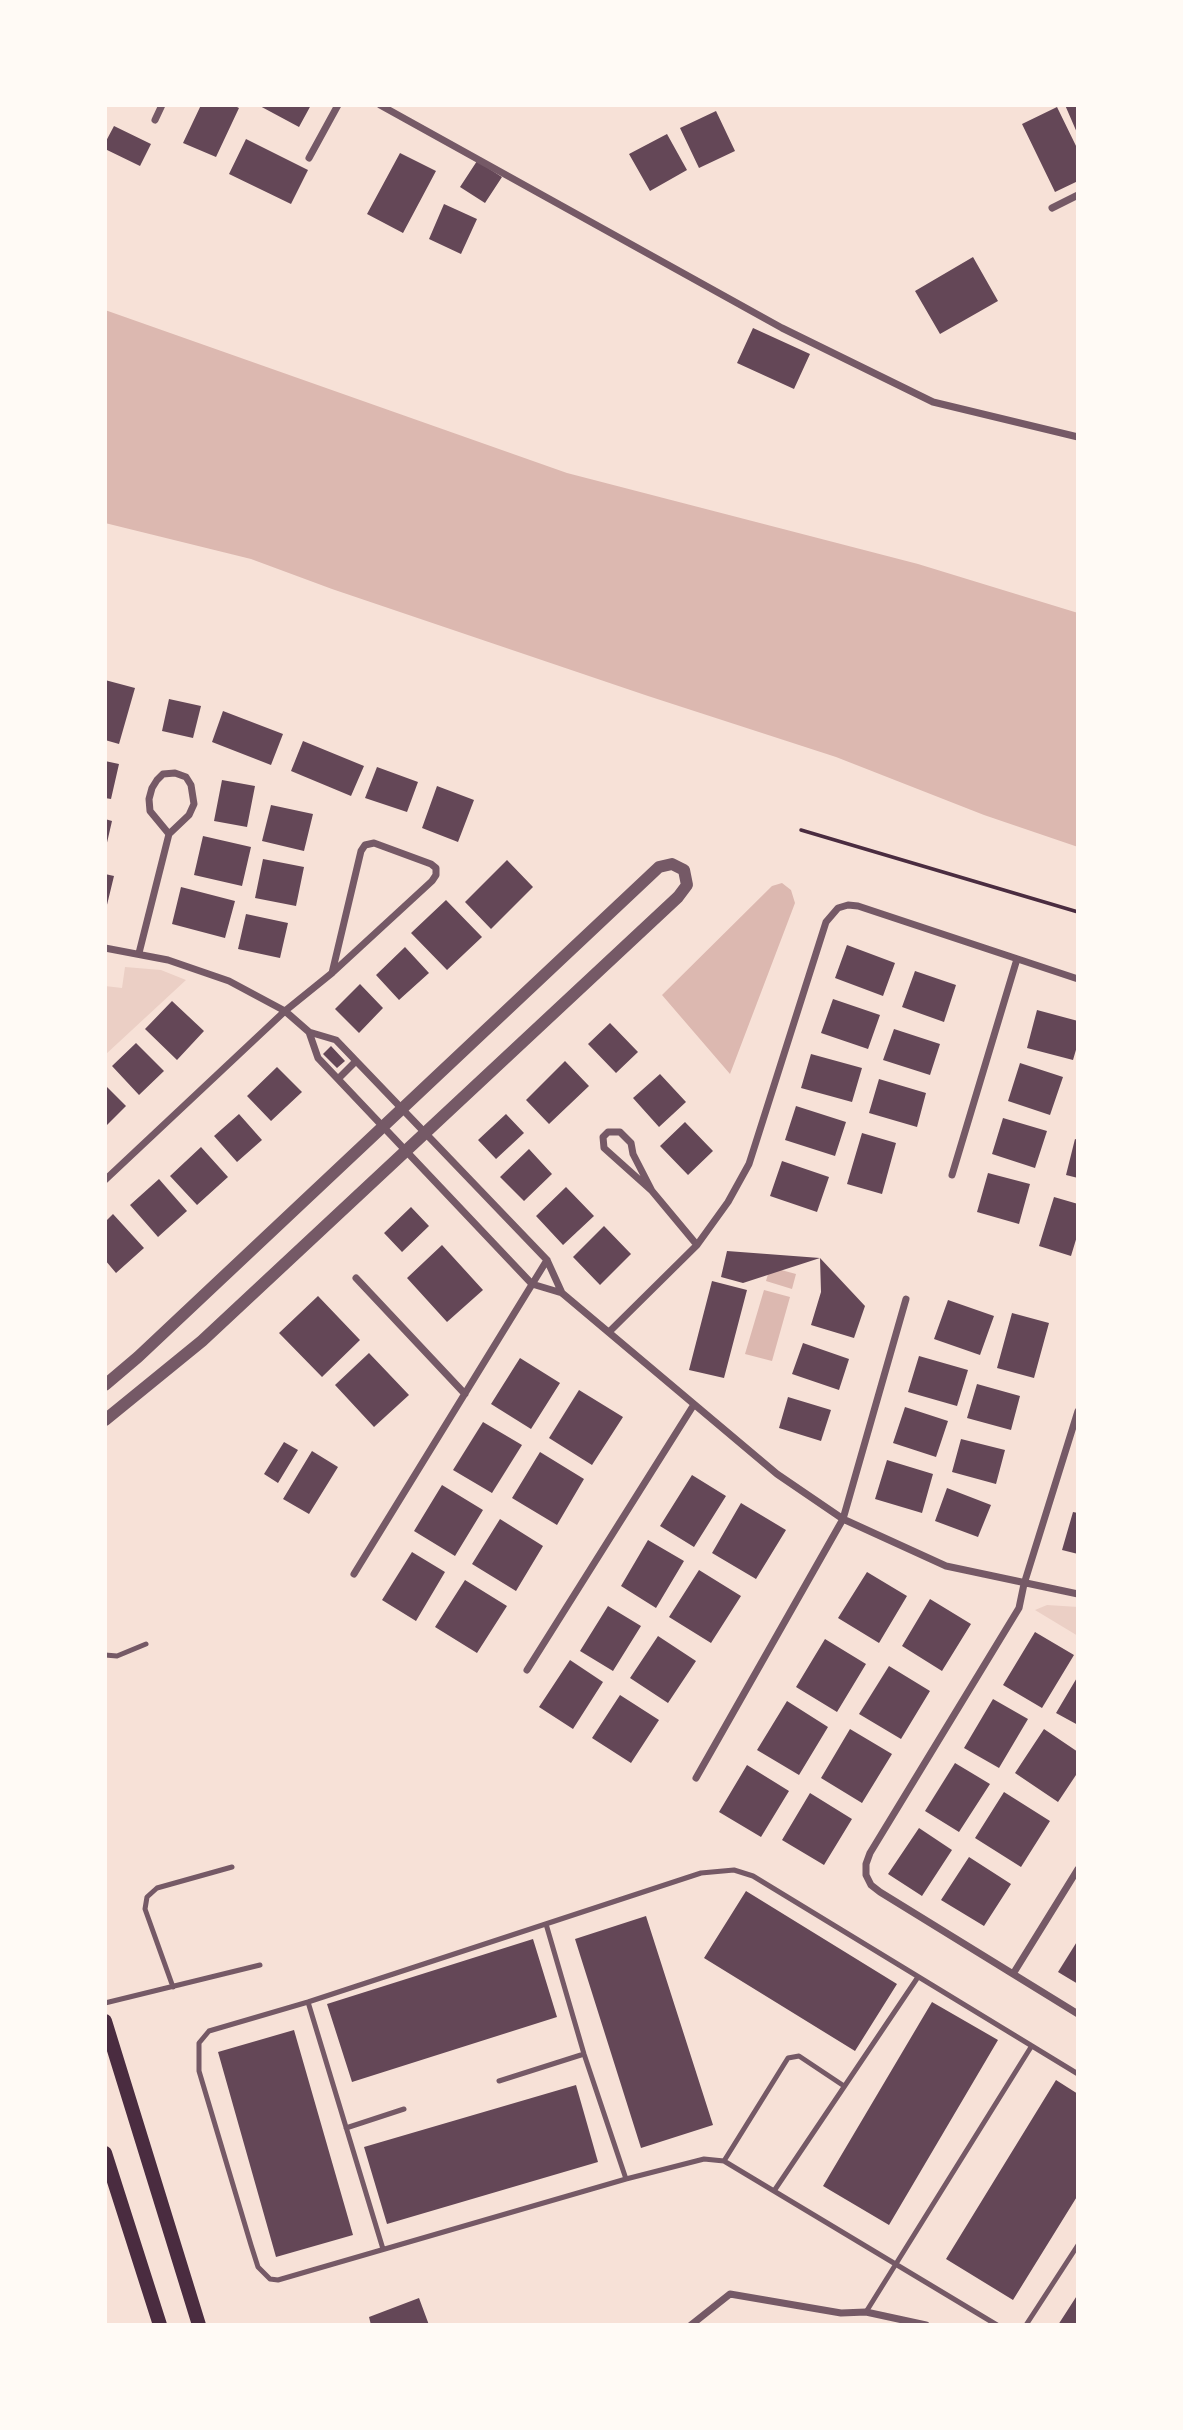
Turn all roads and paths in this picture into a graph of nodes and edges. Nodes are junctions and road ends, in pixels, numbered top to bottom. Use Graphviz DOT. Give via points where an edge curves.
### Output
graph roads {
  1 [pos="162,105"];
  2 [pos="338,105"];
  3 [pos="380,105"];
  4 [pos="155,120"];
  5 [pos="309,158"];
  6 [pos="1078,195"];
  7 [pos="1052,208"];
  8 [pos="1078,437"];
  9 [pos="801,830"];
  10 [pos="169,834"];
  11 [pos="1078,912"];
  12 [pos="105,948"];
  13 [pos="139,953"];
  14 [pos="1017,959"];
  15 [pos="332,973"];
  16 [pos="1078,979"];
  17 [pos="285,1011"];
  18 [pos="309,1032"];
  19 [pos="356,1061"];
  20 [pos="338,1079"];
  21 [pos="402,1109"];
  22 [pos="382,1127"];
  23 [pos="425,1133"];
  24 [pos="406,1151"];
  25 [pos="952,1175"];
  26 [pos="105,1180"];
  27 [pos="652,1191"];
  28 [pos="698,1245"];
  29 [pos="547,1260"];
  30 [pos="356,1278"];
  31 [pos="531,1284"];
  32 [pos="562,1293"];
  33 [pos="906,1299"];
  34 [pos="609,1332"];
  35 [pos="105,1385"];
  36 [pos="465,1394"];
  37 [pos="693,1405"];
  38 [pos="1078,1411"];
  39 [pos="105,1420"];
  40 [pos="843,1519"];
  41 [pos="354,1574"];
  42 [pos="1024,1584"];
  43 [pos="1078,1594"];
  44 [pos="146,1644"];
  45 [pos="105,1655"];
  46 [pos="527,1670"];
  47 [pos="696,1778"];
  48 [pos="232,1867"];
  49 [pos="1078,1869"];
  50 [pos="546,1924"];
  51 [pos="260,1965"];
  52 [pos="1013,1974"];
  53 [pos="918,1978"];
  54 [pos="173,1987"];
  55 [pos="308,2002"];
  56 [pos="105,2003"];
  57 [pos="1078,2014"];
  58 [pos="105,2021"];
  59 [pos="1031,2047"];
  60 [pos="584,2054"];
  61 [pos="1078,2074"];
  62 [pos="499,2081"];
  63 [pos="844,2087"];
  64 [pos="404,2109"];
  65 [pos="346,2128"];
  66 [pos="105,2153"];
  67 [pos="724,2161"];
  68 [pos="626,2179"];
  69 [pos="774,2191"];
  70 [pos="1078,2245"];
  71 [pos="383,2249"];
  72 [pos="896,2264"];
  73 [pos="866,2312"];
  74 [pos="160,2325"];
  75 [pos="199,2325"];
  76 [pos="691,2325"];
  77 [pos="926,2325"];
  78 [pos="997,2325"];
  79 [pos="1026,2325"];
  1 -- 4 [label="street"];
  2 -- 5 [label="street"];
  3 -- 8 [label="street" via="782,328 933,402"];
  6 -- 7 [label="street"];
  9 -- 11 [label="path"];
  10 -- 10 [label="street" via="150,811 149,799 163,774 175,773 191,785 194,804"];
  10 -- 13 [label="street"];
  12 -- 13 [label="street"];
  13 -- 17 [label="street" via="229,981"];
  14 -- 16 [label="street"];
  14 -- 25 [label="street"];
  14 -- 28 [label="street" via="858,906 848,905 831,914 749,1164"];
  15 -- 15 [label="street" via="365,845 374,843 436,868 432,881"];
  15 -- 17 [label="street"];
  17 -- 18 [label="street"];
  17 -- 26 [label="street"];
  18 -- 19 [label="street" via="336,1040"];
  18 -- 20 [label="street" via="318,1058"];
  19 -- 20 [label="street"];
  19 -- 21 [label="street"];
  20 -- 22 [label="street"];
  21 -- 22 [label="street"];
  21 -- 23 [label="street"];
  21 -- 23 [label="street" via="659,867 672,864 684,870 687,885 678,897"];
  22 -- 24 [label="street"];
  22 -- 35 [label="street"];
  23 -- 24 [label="street"];
  23 -- 29 [label="street"];
  24 -- 31 [label="street"];
  24 -- 39 [label="street" via="202,1341"];
  27 -- 27 [label="street" via="631,1143 620,1132 608,1132 603,1137 604,1148"];
  27 -- 28 [label="street"];
  28 -- 34 [label="street"];
  29 -- 31 [label="street"];
  29 -- 32 [label="street"];
  30 -- 36 [label="street"];
  31 -- 32 [label="street"];
  31 -- 36 [label="street"];
  32 -- 34 [label="street"];
  33 -- 40 [label="street"];
  34 -- 37 [label="street"];
  36 -- 41 [label="street"];
  37 -- 40 [label="street" via="776,1474"];
  37 -- 46 [label="street"];
  38 -- 42 [label="street"];
  40 -- 42 [label="street" via="946,1566"];
  40 -- 47 [label="street"];
  42 -- 43 [label="street"];
  42 -- 52 [label="street" via="1019,1608 866,1864 866,1875 880,1892"];
  44 -- 45 [label="lane" via="117,1656"];
  48 -- 54 [label="lane" via="157,1888 147,1897 145,1909"];
  49 -- 52 [label="street"];
  50 -- 53 [label="lane" via="701,1872 734,1870 753,1875"];
  50 -- 55 [label="lane"];
  50 -- 60 [label="lane"];
  51 -- 54 [label="lane"];
  52 -- 57 [label="street"];
  53 -- 59 [label="lane"];
  53 -- 63 [label="lane"];
  54 -- 56 [label="lane"];
  55 -- 65 [label="lane"];
  55 -- 71 [label="lane" via="209,2031 199,2043 199,2071 251,2245 258,2267 270,2279 278,2280"];
  58 -- 75 [label="main road"];
  59 -- 61 [label="lane"];
  59 -- 72 [label="lane"];
  60 -- 62 [label="lane"];
  60 -- 68 [label="lane"];
  63 -- 67 [label="lane" via="799,2056 788,2058"];
  63 -- 69 [label="lane"];
  64 -- 65 [label="lane"];
  65 -- 71 [label="lane"];
  66 -- 74 [label="main road"];
  67 -- 68 [label="lane" via="704,2159"];
  67 -- 69 [label="lane"];
  68 -- 71 [label="lane"];
  69 -- 72 [label="lane"];
  70 -- 79 [label="lane"];
  72 -- 73 [label="lane"];
  72 -- 78 [label="lane"];
  73 -- 76 [label="street" via="841,2313 730,2294"];
  73 -- 77 [label="street"];
}
